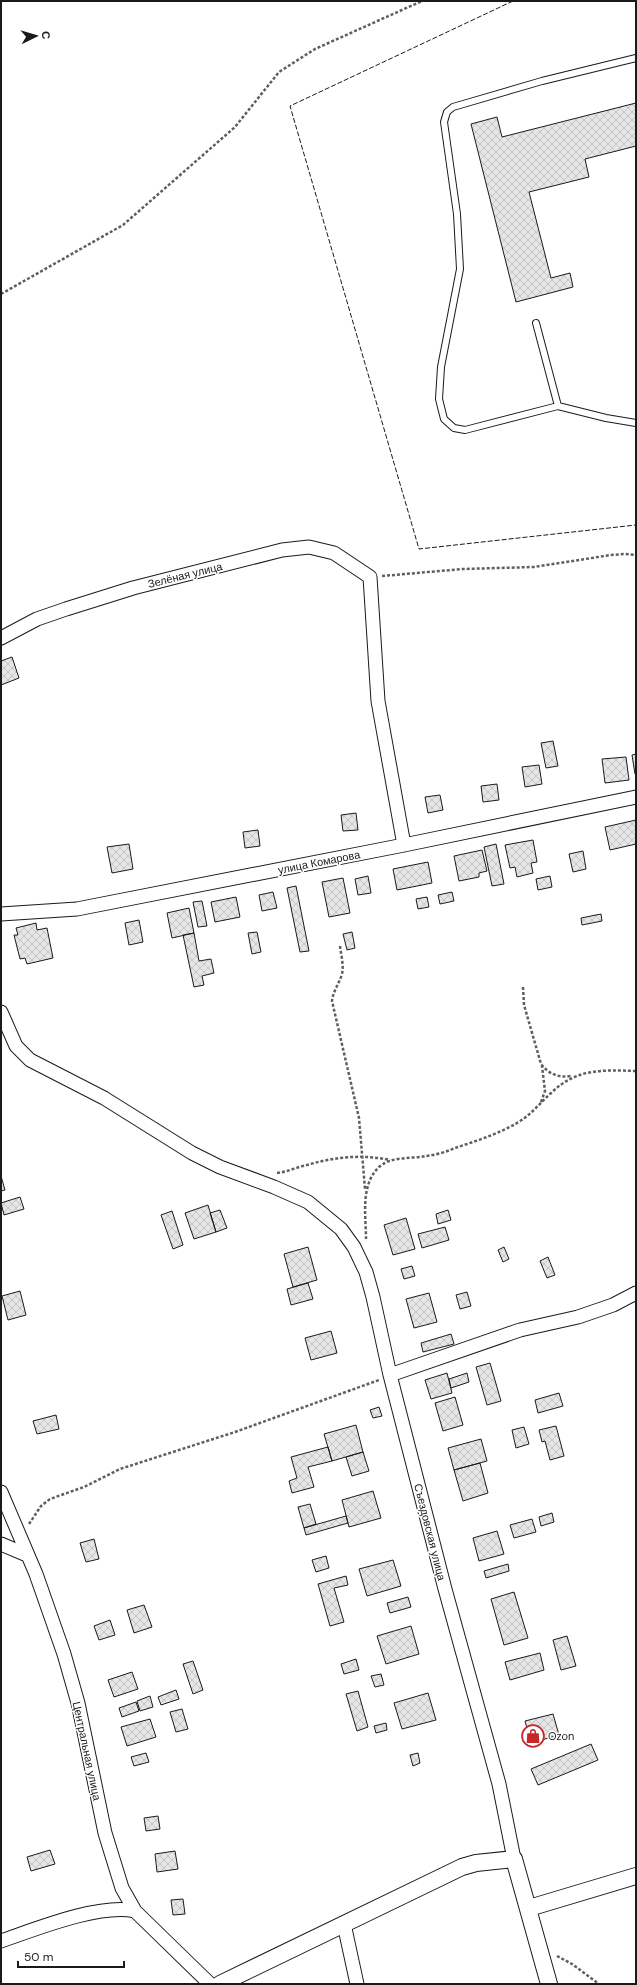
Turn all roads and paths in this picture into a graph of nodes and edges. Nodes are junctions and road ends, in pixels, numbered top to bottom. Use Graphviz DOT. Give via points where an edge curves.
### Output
graph roads {
  1 [pos="422,1"];
  2 [pos="636,58"];
  3 [pos="1,294"];
  4 [pos="536,323"];
  5 [pos="558,406"];
  6 [pos="636,423"];
  7 [pos="636,555"];
  8 [pos="370,577"];
  9 [pos="1,638"];
  10 [pos="636,796"];
  11 [pos="404,845"];
  12 [pos="1,914"];
  13 [pos="340,946"];
  14 [pos="523,987"];
  15 [pos="1,1012"];
  16 [pos="541,1064"];
  17 [pos="636,1071"];
  18 [pos="572,1076"];
  19 [pos="540,1104"];
  20 [pos="363,1157"];
  21 [pos="390,1161"];
  22 [pos="271,1174"];
  23 [pos="366,1192"];
  24 [pos="366,1243"];
  25 [pos="636,1293"];
  26 [pos="390,1375"];
  27 [pos="1,1492"];
  28 [pos="20,1537"];
  29 [pos="1,1544"];
  30 [pos="27,1555"];
  31 [pos="514,1859"];
  32 [pos="636,1876"];
  33 [pos="529,1908"];
  34 [pos="135,1911"];
  35 [pos="344,1924"];
  36 [pos="1,1941"];
  37 [pos="538,1946"];
  38 [pos="210,1984"];
  39 [pos="220,1984"];
  40 [pos="357,1984"];
  41 [pos="549,1984"];
  42 [pos="599,1984"];
  1 -- 3 [label="path" via="315,49 279,72 235,127 123,225"];
  2 -- 5 [label="lane" via="542,81 453,107 447,112 444,122 457,214 460,269 441,367 439,399 444,419 454,428 465,430"];
  4 -- 5 [label="lane"];
  5 -- 6 [label="lane"];
  7 -- 8 [label="path" via="611,555 534,567 464,569"];
  8 -- 9 [label="street, Зелёная улица" via="334,553 309,547 282,550 66,608 37,619"];
  8 -- 11 [label="street" via="378,700"];
  10 -- 11 [label="street, улица Комарова"];
  11 -- 12 [label="street, улица Комарова" via="77,910"];
  13 -- 20 [label="path" via="343,966 332,1001 359,1118"];
  14 -- 16 [label="path" via="524,1005"];
  15 -- 26 [label="street, Съездовская улица" via="16,1046 40,1067 76,1082 192,1153 220,1167 274,1186 308,1202 326,1215 341,1229 354,1247 366,1272"];
  16 -- 18 [label="path" via="557,1076"];
  16 -- 19 [label="path" via="545,1091"];
  17 -- 18 [label="path"];
  18 -- 19 [label="path"];
  19 -- 21 [label="path" via="517,1123 487,1137 427,1156"];
  20 -- 21 [label="path"];
  20 -- 22 [label="path" via="328,1160"];
  20 -- 23 [label="path"];
  21 -- 23 [label="path" via="371,1177"];
  23 -- 24 [label="path"];
  25 -- 26 [label="street" via="613,1305 578,1317 520,1330"];
  26 -- 28 [label="path" via="235,1432 120,1469 84,1487 50,1499 41,1506"];
  26 -- 31 [label="street, Съездовская улица" via="499,1784"];
  27 -- 28 [label="street, Центральная улица"];
  28 -- 30 [label="street, Центральная улица"];
  29 -- 30 [label="street"];
  30 -- 34 [label="street, Центральная улица" via="49,1608 64,1654 78,1703 105,1832 122,1888"];
  31 -- 33 [label="street"];
  31 -- 35 [label="street" via="462,1867"];
  32 -- 33 [label="street"];
  33 -- 37 [label="street"];
  34 -- 36 [label="street" via="124,1909 93,1912"];
  34 -- 38 [label="street, Центральная улица"];
  35 -- 39 [label="street"];
  35 -- 40 [label="street"];
  37 -- 41 [label="street"];
  37 -- 42 [label="path" via="572,1964"];
}
